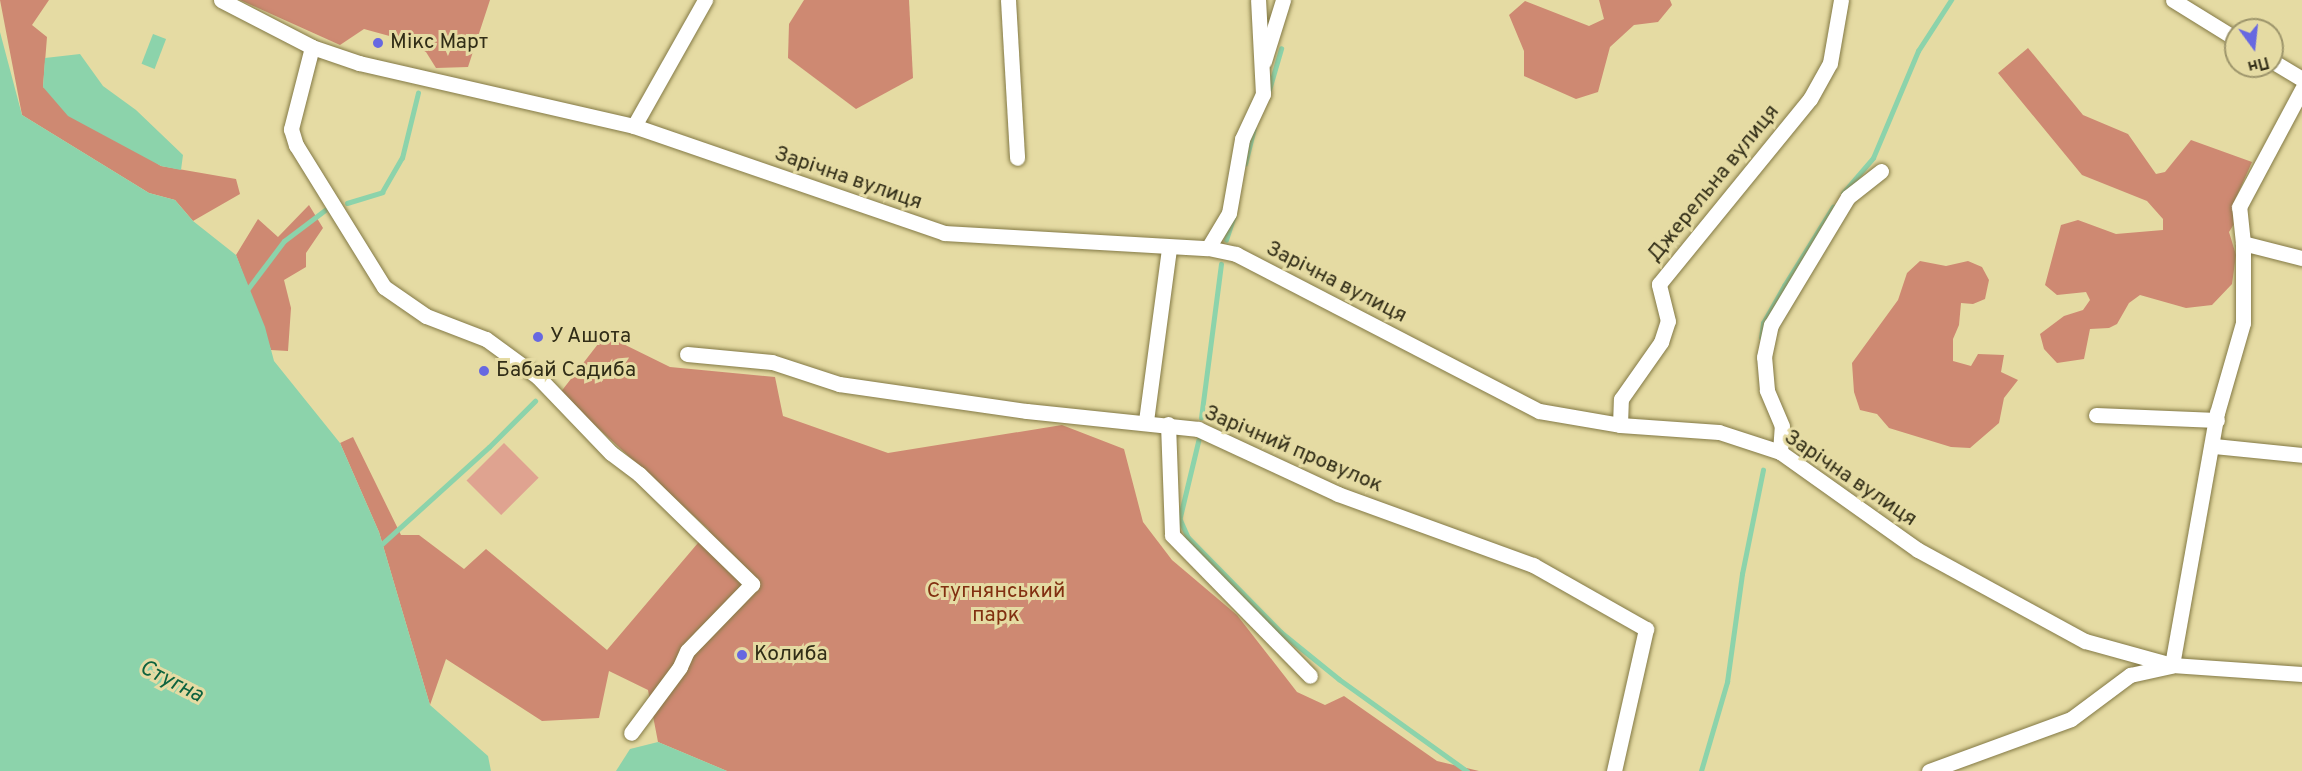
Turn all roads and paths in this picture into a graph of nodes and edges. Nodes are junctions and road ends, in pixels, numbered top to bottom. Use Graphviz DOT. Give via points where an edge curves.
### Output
graph roads {
  1 [pos="221,0"];
  2 [pos="705,0"];
  3 [pos="1008,0"];
  4 [pos="1258,0"];
  5 [pos="1283,0"];
  6 [pos="1841,0"];
  7 [pos="2173,0"];
  8 [pos="2224,32"];
  9 [pos="312,47"];
  10 [pos="2284,68"];
  11 [pos="1261,70"];
  12 [pos="2302,79"];
  13 [pos="2302,90"];
  14 [pos="634,126"];
  15 [pos="1017,158"];
  16 [pos="1881,171"];
  17 [pos="2243,243"];
  18 [pos="1169,248"];
  19 [pos="1208,248"];
  20 [pos="2302,258"];
  21 [pos="687,354"];
  22 [pos="2096,415"];
  23 [pos="2217,420"];
  24 [pos="1146,421"];
  25 [pos="1168,424"];
  26 [pos="1620,424"];
  27 [pos="2214,446"];
  28 [pos="1780,452"];
  29 [pos="2302,455"];
  30 [pos="2172,665"];
  31 [pos="2302,674"];
  32 [pos="1310,676"];
  33 [pos="631,733"];
  34 [pos="1614,771"];
  35 [pos="1929,771"];
  1 -- 9 [label="street, Зарічна вулиця"];
  2 -- 14 [label="street"];
  3 -- 15 [label="street"];
  4 -- 11 [label="street"];
  5 -- 11 [label="street"];
  6 -- 26 [label="street, Джерельна вулиця" via="1830,63 1810,99 1659,284 1668,321 1661,342 1622,399"];
  7 -- 8 [label="street"];
  9 -- 14 [label="street, Зарічна вулиця" via="359,63"];
  9 -- 33 [label="street" via="291,129 296,145 384,287 426,316 486,339 538,377 575,418 752,584 687,651 680,667"];
  10 -- 12 [label="street"];
  11 -- 19 [label="street" via="1263,94 1242,139 1229,213"];
  13 -- 17 [label="street" via="2239,207"];
  14 -- 18 [label="street, Зарічна вулиця" via="944,234"];
  16 -- 28 [label="street" via="1848,197 1771,325 1764,357 1767,390 1782,426"];
  17 -- 20 [label="street"];
  17 -- 23 [label="street" via="2243,323"];
  18 -- 19 [label="street, Зарічна вулиця"];
  18 -- 24 [label="street"];
  19 -- 26 [label="street, Зарічна вулиця" via="1236,254 1539,411"];
  21 -- 24 [label="street, Зарічний провулок" via="772,362 850,386 1027,411"];
  22 -- 23 [label="street"];
  23 -- 27 [label="street"];
  24 -- 25 [label="street, Зарічний провулок"];
  25 -- 32 [label="street" via="1172,536"];
  25 -- 34 [label="street, Зарічний провулок" via="1198,429 1338,494 1533,565 1646,629"];
  26 -- 28 [label="street, Зарічна вулиця" via="1719,432"];
  27 -- 29 [label="street"];
  27 -- 30 [label="street"];
  28 -- 30 [label="street, Зарічна вулиця" via="1918,550 2085,641"];
  30 -- 31 [label="street"];
  30 -- 35 [label="street" via="2130,675 2071,719"];
}
